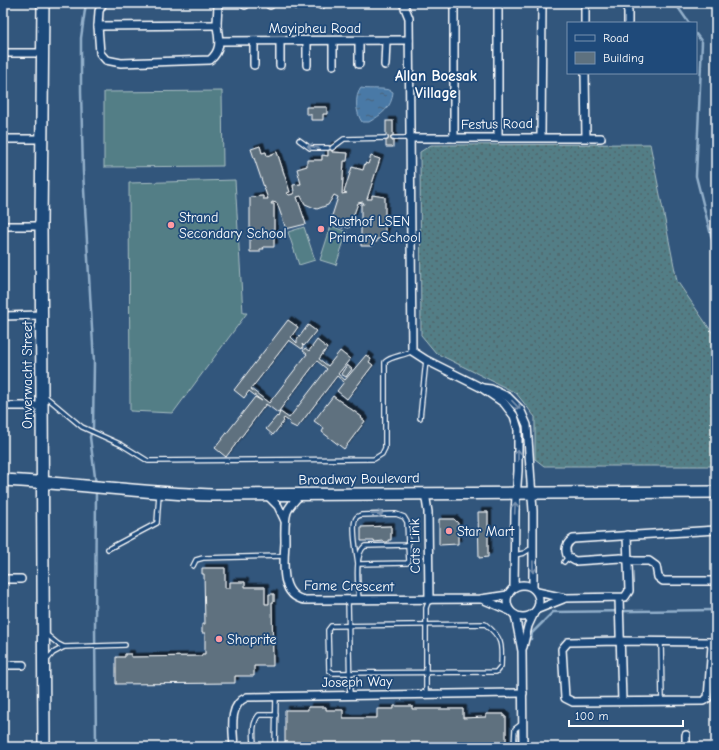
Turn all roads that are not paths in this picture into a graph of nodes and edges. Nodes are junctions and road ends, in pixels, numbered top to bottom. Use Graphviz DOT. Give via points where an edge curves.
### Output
graph roads {
  1 [pos="43,3"];
  2 [pos="103,3"];
  3 [pos="218,3"];
  4 [pos="403,3"];
  5 [pos="454,3"];
  6 [pos="498,3"];
  7 [pos="542,3"];
  8 [pos="585,3"];
  9 [pos="624,3"];
  10 [pos="585,22"];
  11 [pos="628,22"];
  12 [pos="217,25"];
  13 [pos="98,26"];
  14 [pos="409,40"];
  15 [pos="220,41"];
  16 [pos="254,41"];
  17 [pos="280,41"];
  18 [pos="307,41"];
  19 [pos="333,41"];
  20 [pos="359,41"];
  21 [pos="386,41"];
  22 [pos="3,53"];
  23 [pos="44,53"];
  24 [pos="359,64"];
  25 [pos="254,65"];
  26 [pos="280,65"];
  27 [pos="307,65"];
  28 [pos="333,65"];
  29 [pos="385,65"];
  30 [pos="585,74"];
  31 [pos="541,137"];
  32 [pos="586,137"];
  33 [pos="386,138"];
  34 [pos="393,138"];
  35 [pos="409,138"];
  36 [pos="454,138"];
  37 [pos="498,138"];
  38 [pos="601,138"];
  39 [pos="3,139"];
  40 [pos="42,139"];
  41 [pos="299,140"];
  42 [pos="3,226"];
  43 [pos="41,226"];
  44 [pos="42,315"];
  45 [pos="3,316"];
  46 [pos="412,351"];
  47 [pos="426,360"];
  48 [pos="482,388"];
  49 [pos="42,394"];
  50 [pos="3,406"];
  51 [pos="42,406"];
  52 [pos="420,418"];
  53 [pos="3,480"];
  54 [pos="43,482"];
  55 [pos="716,492"];
  56 [pos="159,493"];
  57 [pos="425,493"];
  58 [pos="531,493"];
  59 [pos="516,494"];
  60 [pos="267,495"];
  61 [pos="300,495"];
  62 [pos="285,521"];
  63 [pos="716,530"];
  64 [pos="627,535"];
  65 [pos="408,545"];
  66 [pos="533,547"];
  67 [pos="108,549"];
  68 [pos="515,554"];
  69 [pos="284,556"];
  70 [pos="628,559"];
  71 [pos="358,564"];
  72 [pos="193,566"];
  73 [pos="3,579"];
  74 [pos="21,579"];
  75 [pos="716,581"];
  76 [pos="514,587"];
  77 [pos="535,590"];
  78 [pos="508,595"];
  79 [pos="565,598"];
  80 [pos="619,598"];
  81 [pos="481,599"];
  82 [pos="348,600"];
  83 [pos="359,600"];
  84 [pos="429,600"];
  85 [pos="536,611"];
  86 [pos="512,613"];
  87 [pos="426,625"];
  88 [pos="349,626"];
  89 [pos="43,630"];
  90 [pos="619,641"];
  91 [pos="661,641"];
  92 [pos="125,646"];
  93 [pos="64,647"];
  94 [pos="522,651"];
  95 [pos="44,664"];
  96 [pos="3,665"];
  97 [pos="23,665"];
  98 [pos="426,672"];
  99 [pos="349,673"];
  100 [pos="523,693"];
  101 [pos="426,694"];
  102 [pos="276,695"];
  103 [pos="350,695"];
  104 [pos="622,701"];
  105 [pos="662,701"];
  106 [pos="276,715"];
  107 [pos="523,723"];
  108 [pos="686,734"];
  109 [pos="44,747"];
  110 [pos="234,747"];
  111 [pos="254,747"];
  112 [pos="275,747"];
  113 [pos="514,747"];
  114 [pos="523,747"];
  115 [pos="686,747"];
  1 -- 23 [label="street, Onverwacht Street"];
  2 -- 13 [label="street" via="99,11"];
  3 -- 12 [label="street"];
  4 -- 14 [label="street" via="409,18"];
  5 -- 36 [label="street"];
  6 -- 37 [label="street"];
  7 -- 31 [label="street"];
  8 -- 10 [label="street"];
  9 -- 11 [label="street" via="628,10"];
  12 -- 13 [label="street"];
  12 -- 15 [label="street"];
  13 -- 15 [label="street" via="100,53 112,62 205,62 217,53"];
  14 -- 21 [label="street, Mayipheu Road"];
  14 -- 35 [label="street"];
  15 -- 16 [label="street, Mayipheu Road"];
  16 -- 17 [label="street, Mayipheu Road"];
  16 -- 25 [label="street"];
  17 -- 18 [label="street, Mayipheu Road"];
  17 -- 26 [label="street"];
  18 -- 19 [label="street, Mayipheu Road"];
  18 -- 27 [label="street"];
  19 -- 20 [label="street, Mayipheu Road"];
  19 -- 28 [label="street"];
  20 -- 21 [label="street, Mayipheu Road"];
  20 -- 24 [label="street"];
  21 -- 29 [label="street"];
  22 -- 23 [label="street"];
  23 -- 40 [label="street, Onverwacht Street"];
  30 -- 32 [label="street"];
  31 -- 32 [label="street, Festus Road"];
  31 -- 37 [label="street, Festus Road"];
  32 -- 38 [label="street, Festus Road"];
  33 -- 41 [label="lane, one-way" via="344,139 330,148 310,148"];
  34 -- 35 [label="lane"];
  35 -- 36 [label="street, Festus Road"];
  35 -- 46 [label="street"];
  36 -- 37 [label="street, Festus Road"];
  39 -- 40 [label="street"];
  40 -- 43 [label="street, Onverwacht Street"];
  42 -- 43 [label="street"];
  43 -- 44 [label="street, Onverwacht Street"];
  44 -- 45 [label="street"];
  44 -- 49 [label="street, Onverwacht Street"];
  46 -- 47 [label="street"];
  46 -- 49 [label="lane" via="385,362 385,448 382,454 374,459 148,460 82,427"];
  47 -- 48 [label="street"];
  47 -- 52 [label="lane"];
  48 -- 58 [label="street, one-way" via="508,397 525,418"];
  59 -- 48 [label="street, one-way" via="517,424 508,406"];
  49 -- 51 [label="street, Onverwacht Street"];
  50 -- 51 [label="street"];
  51 -- 54 [label="street, Onverwacht Street"];
  53 -- 54 [label="street, Broadway Boulevard"];
  54 -- 56 [label="street, Broadway Boulevard"];
  54 -- 89 [label="street, Onverwacht Street"];
  55 -- 58 [label="street, Broadway Boulevard"];
  56 -- 60 [label="street, Broadway Boulevard"];
  56 -- 67 [label="lane" via="157,523"];
  57 -- 59 [label="street, Broadway Boulevard"];
  57 -- 61 [label="street, Broadway Boulevard"];
  57 -- 84 [label="street, Cats Link" via="428,512"];
  58 -- 59 [label="street, Broadway Boulevard"];
  58 -- 66 [label="street"];
  68 -- 59 [label="street, one-way"];
  60 -- 61 [label="street, Broadway Boulevard"];
  60 -- 62 [label="street" via="278,506"];
  61 -- 62 [label="street, Fame Crescent" via="290,506"];
  62 -- 69 [label="street, Fame Crescent"];
  63 -- 64 [label="street"];
  64 -- 70 [label="street"];
  64 -- 70 [label="street" via="573,539 566,546 566,560"];
  65 -- 71 [label="lane" via="365,546 360,551"];
  65 -- 71 [label="lane" via="409,561 406,563"];
  71 -- 65 [label="lane, one-way" via="355,519 359,515 396,514 404,517 407,522"];
  66 -- 68 [label="lane" via="524,553"];
  66 -- 77 [label="street, one-way"];
  68 -- 76 [label="street"];
  69 -- 72 [label="lane" via="203,558 196,560"];
  69 -- 82 [label="street, Fame Crescent" via="286,584 297,598"];
  70 -- 75 [label="street" via="652,562 656,566 658,577 663,581"];
  70 -- 80 [label="street" via="629,591 625,597"];
  71 -- 83 [label="lane"];
  73 -- 74 [label="street"];
  76 -- 77 [label="street" via="524,585"];
  76 -- 78 [label="street"];
  77 -- 79 [label="street"];
  77 -- 85 [label="street" via="540,599"];
  78 -- 81 [label="street, Fame Crescent"];
  78 -- 86 [label="street" via="507,603"];
  79 -- 80 [label="street"];
  79 -- 85 [label="street"];
  80 -- 90 [label="street"];
  81 -- 84 [label="street, Fame Crescent"];
  81 -- 86 [label="street, Fame Crescent"];
  82 -- 83 [label="street, Fame Crescent"];
  82 -- 88 [label="lane"];
  83 -- 84 [label="street, Fame Crescent"];
  84 -- 87 [label="lane" via="426,608"];
  85 -- 86 [label="street" via="523,618"];
  85 -- 94 [label="street" via="528,626"];
  86 -- 94 [label="street"];
  87 -- 88 [label="lane"];
  87 -- 98 [label="lane"];
  87 -- 98 [label="lane" via="485,624 502,644 501,666 498,671"];
  88 -- 99 [label="lane"];
  88 -- 99 [label="lane" via="332,626 328,630 330,672"];
  89 -- 93 [label="lane" via="54,642"];
  89 -- 95 [label="street, Onverwacht Street"];
  90 -- 91 [label="street"];
  90 -- 104 [label="street"];
  90 -- 104 [label="street" via="568,642 562,646 562,656 564,693 567,700"];
  91 -- 105 [label="lane"];
  91 -- 105 [label="street" via="707,641 712,646 708,698 703,701"];
  92 -- 93 [label="lane"];
  93 -- 95 [label="lane" via="53,653"];
  94 -- 100 [label="street"];
  95 -- 109 [label="street, Onverwacht Street"];
  96 -- 97 [label="street"];
  98 -- 99 [label="lane"];
  98 -- 101 [label="lane"];
  99 -- 103 [label="lane"];
  100 -- 101 [label="street, Joseph Way"];
  100 -- 107 [label="street"];
  101 -- 103 [label="street, Joseph Way"];
  102 -- 103 [label="street, Joseph Way"];
  102 -- 106 [label="lane"];
  102 -- 110 [label="street, Joseph Way" via="247,697 238,703 233,715"];
  104 -- 105 [label="street"];
  106 -- 111 [label="lane" via="257,718 254,726"];
  106 -- 112 [label="lane"];
  107 -- 113 [label="lane" via="514,729"];
  107 -- 114 [label="street"];
  108 -- 115 [label="street"];
}
